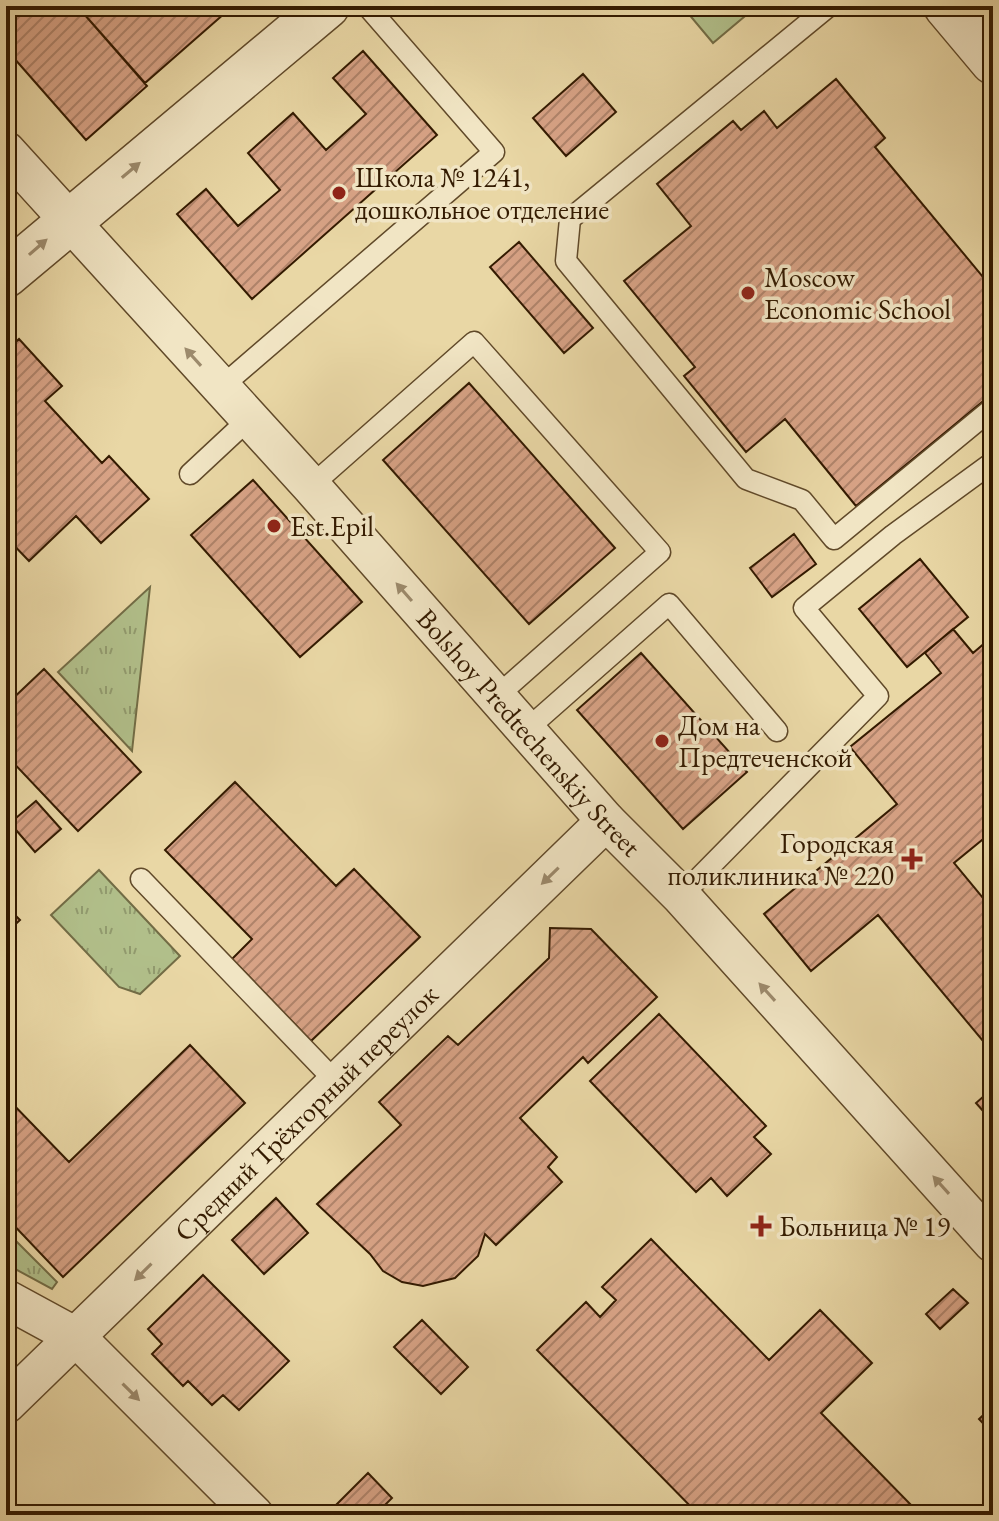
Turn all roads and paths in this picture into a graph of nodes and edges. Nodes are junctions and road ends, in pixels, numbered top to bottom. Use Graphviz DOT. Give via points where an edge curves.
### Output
graph roads {
  1 [pos="327,6"];
  2 [pos="367,6"];
  3 [pos="829,6"];
  4 [pos="946,6"];
  5 [pos="993,62"];
  6 [pos="6,151"];
  7 [pos="70,219"];
  8 [pos="6,275"];
  9 [pos="220,388"];
  10 [pos="993,408"];
  11 [pos="249,419"];
  12 [pos="993,462"];
  13 [pos="190,474"];
  14 [pos="311,486"];
  15 [pos="496,697"];
  16 [pos="525,731"];
  17 [pos="777,731"];
  18 [pos="606,821"];
  19 [pos="141,879"];
  20 [pos="681,896"];
  21 [pos="336,1082"];
  22 [pos="993,1243"];
  23 [pos="6,1299"];
  24 [pos="76,1337"];
  25 [pos="6,1404"];
  26 [pos="254,1515"];
  7 -- 1 [label="street, one-way"];
  2 -- 9 [label="lane" via="494,152"];
  3 -- 10 [label="lane" via="570,219 566,261 746,479 802,500 834,539"];
  4 -- 5 [label="street"];
  6 -- 7 [label="street, Bolshoy Predtechenskiy Street"];
  8 -- 7 [label="street, one-way"];
  9 -- 7 [label="street, Bolshoy Predtechenskiy Street, one-way"];
  9 -- 11 [label="street, Bolshoy Predtechenskiy Street"];
  11 -- 13 [label="lane"];
  11 -- 14 [label="street, Bolshoy Predtechenskiy Street"];
  12 -- 20 [label="lane" via="804,608 878,696"];
  15 -- 14 [label="street, Bolshoy Predtechenskiy Street, one-way"];
  14 -- 15 [label="lane" via="474,342 660,552"];
  15 -- 16 [label="street, Bolshoy Predtechenskiy Street"];
  16 -- 17 [label="lane" via="669,604"];
  16 -- 18 [label="street, Bolshoy Predtechenskiy Street"];
  18 -- 20 [label="street, Bolshoy Predtechenskiy Street"];
  18 -- 21 [label="street, Средний Трёхгорный переулок, one-way"];
  19 -- 21 [label="lane"];
  22 -- 20 [label="street, Bolshoy Predtechenskiy Street, one-way"];
  21 -- 24 [label="street, Средний Трёхгорный переулок, one-way"];
  23 -- 24 [label="street"];
  24 -- 25 [label="street, Средний Трёхгорный переулок"];
  24 -- 26 [label="street, one-way"];
}
